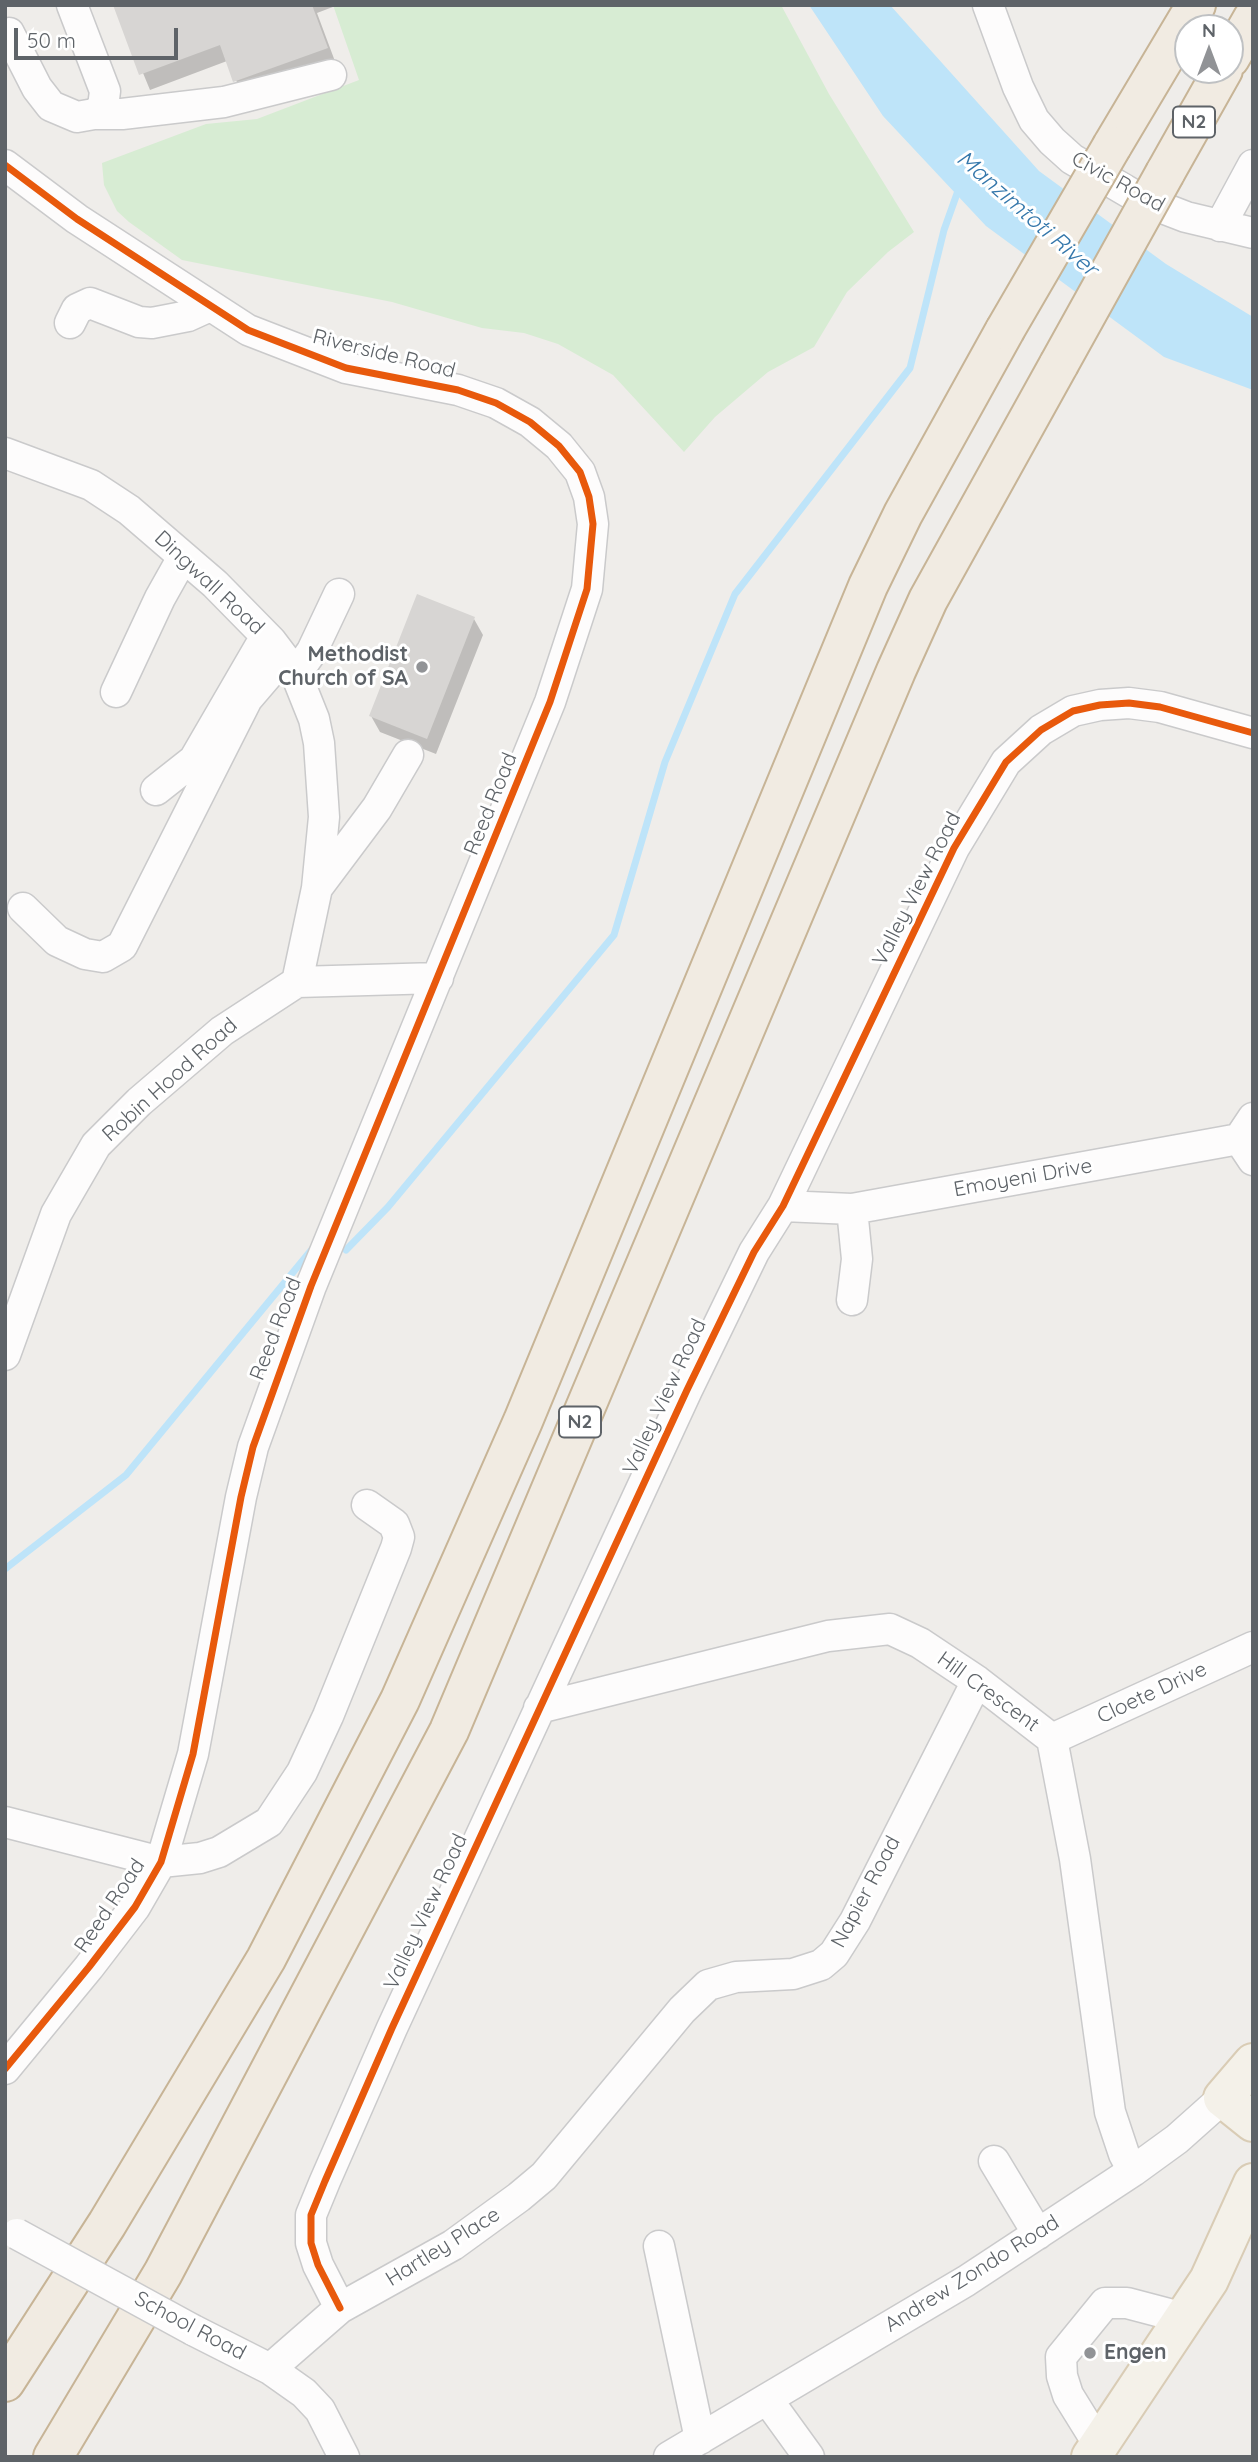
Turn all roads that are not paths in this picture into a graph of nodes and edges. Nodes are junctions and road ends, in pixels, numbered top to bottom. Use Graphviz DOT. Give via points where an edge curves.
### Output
graph roads {
  1 [pos="72,5"];
  2 [pos="988,5"];
  3 [pos="1196,5"];
  4 [pos="1253,18"];
  5 [pos="6,30"];
  6 [pos="1244,34"];
  7 [pos="331,75"];
  8 [pos="1215,84"];
  9 [pos="94,114"];
  10 [pos="5,165"];
  11 [pos="1253,165"];
  12 [pos="1220,226"];
  13 [pos="1253,233"];
  14 [pos="210,306"];
  15 [pos="70,323"];
  16 [pos="5,453"];
  17 [pos="183,558"];
  18 [pos="587,589"];
  19 [pos="339,594"];
  20 [pos="281,656"];
  21 [pos="116,692"];
  22 [pos="1253,733"];
  23 [pos="408,755"];
  24 [pos="156,790"];
  25 [pos="317,888"];
  26 [pos="23,908"];
  27 [pos="438,978"];
  28 [pos="297,982"];
  29 [pos="1248,1139"];
  30 [pos="783,1206"];
  31 [pos="852,1209"];
  32 [pos="852,1300"];
  33 [pos="5,1355"];
  34 [pos="367,1505"];
  35 [pos="1253,1647"];
  36 [pos="977,1681"];
  37 [pos="539,1708"];
  38 [pos="1052,1739"];
  39 [pos="5,1822"];
  40 [pos="161,1862"];
  41 [pos="682,2010"];
  42 [pos="1253,2063"];
  43 [pos="5,2069"];
  44 [pos="1223,2098"];
  45 [pos="1253,2122"];
  46 [pos="994,2161"];
  47 [pos="1133,2171"];
  48 [pos="1253,2183"];
  49 [pos="11,2231"];
  50 [pos="1038,2234"];
  51 [pos="659,2246"];
  52 [pos="341,2308"];
  53 [pos="1184,2318"];
  54 [pos="270,2369"];
  55 [pos="5,2382"];
  56 [pos="767,2399"];
  57 [pos="700,2439"];
  58 [pos="1095,2451"];
  59 [pos="53,2457"];
  60 [pos="344,2457"];
  61 [pos="669,2457"];
  62 [pos="809,2457"];
  1 -- 9 [label="street" via="105,91 103,107"];
  2 -- 12 [label="street, Civic Road" via="1018,87 1034,120 1052,141 1072,159 1142,200"];
  3 -- 55 [label="highway, N2, bridge" via="1005,330 909,503 869,586 523,1421 400,1700 266,1959 100,2235"];
  4 -- 6 [label="highway"];
  5 -- 9 [label="street" via="51,106 77,117"];
  7 -- 9 [label="street" via="224,102"];
  8 -- 59 [label="highway, N2, bridge" via="928,600 449,1731 163,2273"];
  10 -- 14 [label="street, Riverside Road" via="77,219"];
  11 -- 12 [label="street"];
  12 -- 13 [label="street, Civic Road"];
  14 -- 15 [label="street" via="152,323 90,303 77,309"];
  14 -- 18 [label="street, Riverside Road" via="248,330 290,348 346,368 458,390 496,403 530,422 573,463 589,496 593,551"];
  16 -- 17 [label="street, Dingwall Road" via="110,496"];
  17 -- 20 [label="street, Dingwall Road"];
  17 -- 21 [label="street"];
  18 -- 27 [label="street, Reed Road" via="550,702"];
  19 -- 20 [label="street" via="312,650"];
  20 -- 24 [label="street" via="194,760"];
  20 -- 25 [label="street, Dingwall Road" via="314,719 319,743 324,817"];
  20 -- 26 [label="street" via="247,699 122,946 103,957 85,954 57,941"];
  22 -- 30 [label="street, Valley View Road" via="1129,703 1073,711 1025,743 993,782 954,848"];
  23 -- 25 [label="street" via="377,808"];
  25 -- 28 [label="street, Dingwall Road"];
  27 -- 28 [label="street"];
  27 -- 40 [label="street, Reed Road" via="311,1286 253,1447 193,1754"];
  28 -- 33 [label="street, Robin Hood Road" via="222,1031 139,1102 96,1146 56,1214"];
  29 -- 31 [label="street, Emoyeni Drive"];
  30 -- 31 [label="street, Emoyeni Drive"];
  30 -- 37 [label="street, Valley View Road" via="754,1252"];
  31 -- 32 [label="street" via="857,1259"];
  34 -- 40 [label="street" via="394,1524 399,1537 328,1716 288,1796 269,1822 240,1842 200,1858"];
  35 -- 38 [label="street, Cloete Drive"];
  36 -- 37 [label="street, Hill Crescent" via="903,1634 876,1628 814,1639"];
  36 -- 38 [label="street, Hill Crescent"];
  36 -- 41 [label="street, Napier Road" via="855,1922 834,1954 821,1965 793,1974 720,1980 708,1985"];
  37 -- 52 [label="street, Valley View Road" via="311,2215 311,2243"];
  38 -- 47 [label="street, Hill Crescent" via="1075,1859 1110,2112"];
  39 -- 40 [label="street"];
  40 -- 43 [label="street, Reed Road" via="97,1957"];
  41 -- 52 [label="street, Hartley Place" via="544,2176 453,2245"];
  42 -- 44 [label="main road, Andrew Zondo Road"];
  44 -- 45 [label="main road"];
  44 -- 47 [label="street, Andrew Zondo Road"];
  46 -- 50 [label="street"];
  47 -- 50 [label="street, Andrew Zondo Road"];
  48 -- 53 [label="main road" via="1223,2255"];
  49 -- 54 [label="street, School Road, bridge"];
  50 -- 56 [label="street, Andrew Zondo Road"];
  51 -- 57 [label="street"];
  52 -- 54 [label="street, Hartley Place"];
  53 -- 58 [label="main road"];
  53 -- 58 [label="street" via="1127,2303 1105,2303 1061,2357 1062,2376"];
  54 -- 60 [label="street, School Road" via="320,2410"];
  56 -- 57 [label="street, Andrew Zondo Road"];
  56 -- 62 [label="street"];
  57 -- 61 [label="street, Andrew Zondo Road"];
}
